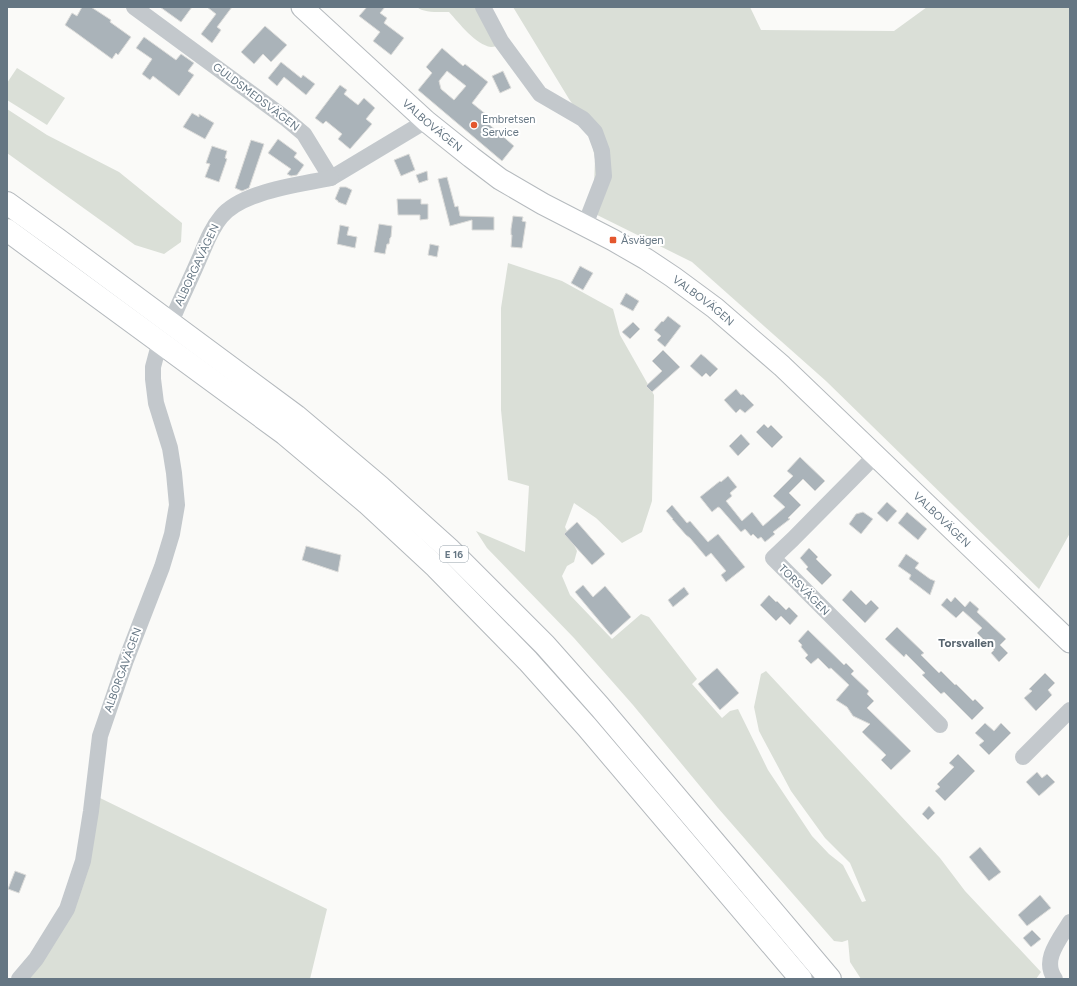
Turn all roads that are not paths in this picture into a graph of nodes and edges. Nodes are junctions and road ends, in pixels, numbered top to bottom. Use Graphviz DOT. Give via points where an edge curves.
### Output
graph roads {
  1 [pos="134,7"];
  2 [pos="302,7"];
  3 [pos="483,7"];
  4 [pos="426,121"];
  5 [pos="331,178"];
  6 [pos="7,203"];
  7 [pos="585,225"];
  8 [pos="7,230"];
  9 [pos="175,313"];
  10 [pos="157,352"];
  11 [pos="876,456"];
  12 [pos="1070,642"];
  13 [pos="1070,710"];
  14 [pos="940,725"];
  15 [pos="1023,758"];
  16 [pos="1070,922"];
  17 [pos="19,979"];
  18 [pos="801,979"];
  19 [pos="830,979"];
  20 [pos="1055,979"];
  1 -- 5 [label="street, GULDSMEDSVÄGEN" via="286,118 304,134"];
  2 -- 4 [label="main road, VALBOVÄGEN"];
  3 -- 7 [label="street" via="500,41 540,94 583,119 596,132 602,151 604,176"];
  4 -- 5 [label="street"];
  4 -- 7 [label="main road, VALBOVÄGEN" via="500,179"];
  5 -- 9 [label="street, ALBORGAVÄGEN" via="253,196 232,207 212,229"];
  6 -- 19 [label="highway, E 16" via="296,416 450,550 545,645 600,707"];
  7 -- 11 [label="main road, VALBOVÄGEN" via="646,259 715,308 782,366"];
  8 -- 18 [label="highway, E 16" via="285,434 367,503 436,567 528,661 587,727"];
  10 -- 17 [label="street, ALBORGAVÄGEN" via="153,367 156,403 170,448 177,505 172,534 100,736 83,861 67,909 36,959"];
  11 -- 12 [label="main road, VALBOVÄGEN"];
  11 -- 14 [label="street, TORSVÄGEN" via="772,558"];
  13 -- 15 [label="street"];
  16 -- 20 [label="street" via="1052,953 1050,967"];
}
